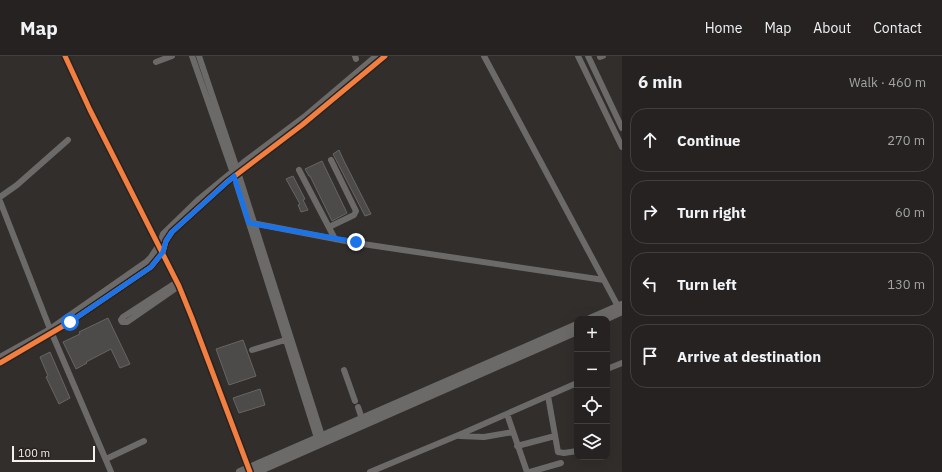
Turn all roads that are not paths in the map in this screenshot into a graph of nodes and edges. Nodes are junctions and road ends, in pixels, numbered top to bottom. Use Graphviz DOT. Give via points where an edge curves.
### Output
graph roads {
  1 [pos="66,56"];
  2 [pos="172,56"];
  3 [pos="192,56"];
  4 [pos="199,56"];
  5 [pos="385,56"];
  6 [pos="484,56"];
  7 [pos="578,56"];
  8 [pos="588,56"];
  9 [pos="377,58"];
  10 [pos="156,62"];
  11 [pos="605,93"];
  12 [pos="597,97"];
  13 [pos="622,128"];
  14 [pos="68,140"];
  15 [pos="622,147"];
  16 [pos="330,160"];
  17 [pos="299,170"];
  18 [pos="236,173"];
  19 [pos="0,197"];
  20 [pos="0,201"];
  21 [pos="252,223"];
  22 [pos="329,227"];
  23 [pos="335,239"];
  24 [pos="159,245"];
  25 [pos="163,252"];
  26 [pos="604,280"];
  27 [pos="178,284"];
  28 [pos="621,309"];
  29 [pos="599,316"];
  30 [pos="609,316"];
  31 [pos="574,326"];
  32 [pos="51,331"];
  33 [pos="574,332"];
  34 [pos="285,340"];
  35 [pos="252,350"];
  36 [pos="0,357"];
  37 [pos="0,363"];
  38 [pos="622,363"];
  39 [pos="610,369"];
  40 [pos="344,370"];
  41 [pos="574,383"];
  42 [pos="548,396"];
  43 [pos="355,400"];
  44 [pos="358,407"];
  45 [pos="507,414"];
  46 [pos="362,419"];
  47 [pos="513,432"];
  48 [pos="456,436"];
  49 [pos="555,436"];
  50 [pos="144,440"];
  51 [pos="321,441"];
  52 [pos="517,446"];
  53 [pos="574,451"];
  54 [pos="106,459"];
  55 [pos="561,462"];
  56 [pos="249,470"];
  57 [pos="111,472"];
  58 [pos="240,472"];
  59 [pos="256,472"];
  60 [pos="370,472"];
  61 [pos="528,472"];
  1 -- 24 [label="street" via="90,110"];
  2 -- 10 [label="street"];
  3 -- 18 [label="street"];
  4 -- 18 [label="street"];
  5 -- 9 [label="street"];
  6 -- 26 [label="street"];
  7 -- 12 [label="street"];
  8 -- 11 [label="street"];
  9 -- 18 [label="street" via="244,162"];
  11 -- 12 [label="street"];
  11 -- 13 [label="street"];
  12 -- 15 [label="street"];
  14 -- 19 [label="street"];
  16 -- 22 [label="street" via="356,211 354,215"];
  17 -- 22 [label="street"];
  18 -- 21 [label="street"];
  18 -- 24 [label="street" via="199,199 163,234"];
  18 -- 25 [label="street" via="172,232"];
  20 -- 32 [label="street"];
  21 -- 23 [label="street"];
  21 -- 34 [label="street"];
  21 -- 51 [label="street"];
  22 -- 23 [label="street"];
  23 -- 26 [label="street"];
  24 -- 25 [label="street"];
  24 -- 32 [label="street" via="146,262"];
  25 -- 27 [label="street"];
  25 -- 32 [label="street" via="151,267"];
  26 -- 28 [label="street"];
  27 -- 27 [label="street" via="127,322 122,322 123,317"];
  27 -- 56 [label="street"];
  28 -- 29 [label="main road"];
  28 -- 30 [label="main road"];
  31 -- 46 [label="main road"];
  32 -- 36 [label="street"];
  32 -- 37 [label="street"];
  32 -- 54 [label="street"];
  33 -- 51 [label="main road"];
  34 -- 35 [label="street"];
  34 -- 51 [label="street"];
  38 -- 39 [label="street"];
  40 -- 43 [label="street"];
  41 -- 42 [label="street"];
  42 -- 45 [label="street"];
  42 -- 49 [label="street"];
  44 -- 46 [label="street"];
  45 -- 47 [label="street"];
  45 -- 48 [label="street"];
  46 -- 51 [label="main road"];
  47 -- 48 [label="street" via="484,437"];
  47 -- 52 [label="street"];
  48 -- 60 [label="street"];
  49 -- 52 [label="street"];
  49 -- 53 [label="street" via="558,452"];
  50 -- 54 [label="street"];
  51 -- 56 [label="main road"];
  51 -- 59 [label="main road"];
  52 -- 61 [label="street"];
  54 -- 57 [label="street"];
  55 -- 61 [label="street"];
  56 -- 58 [label="main road"];
}
